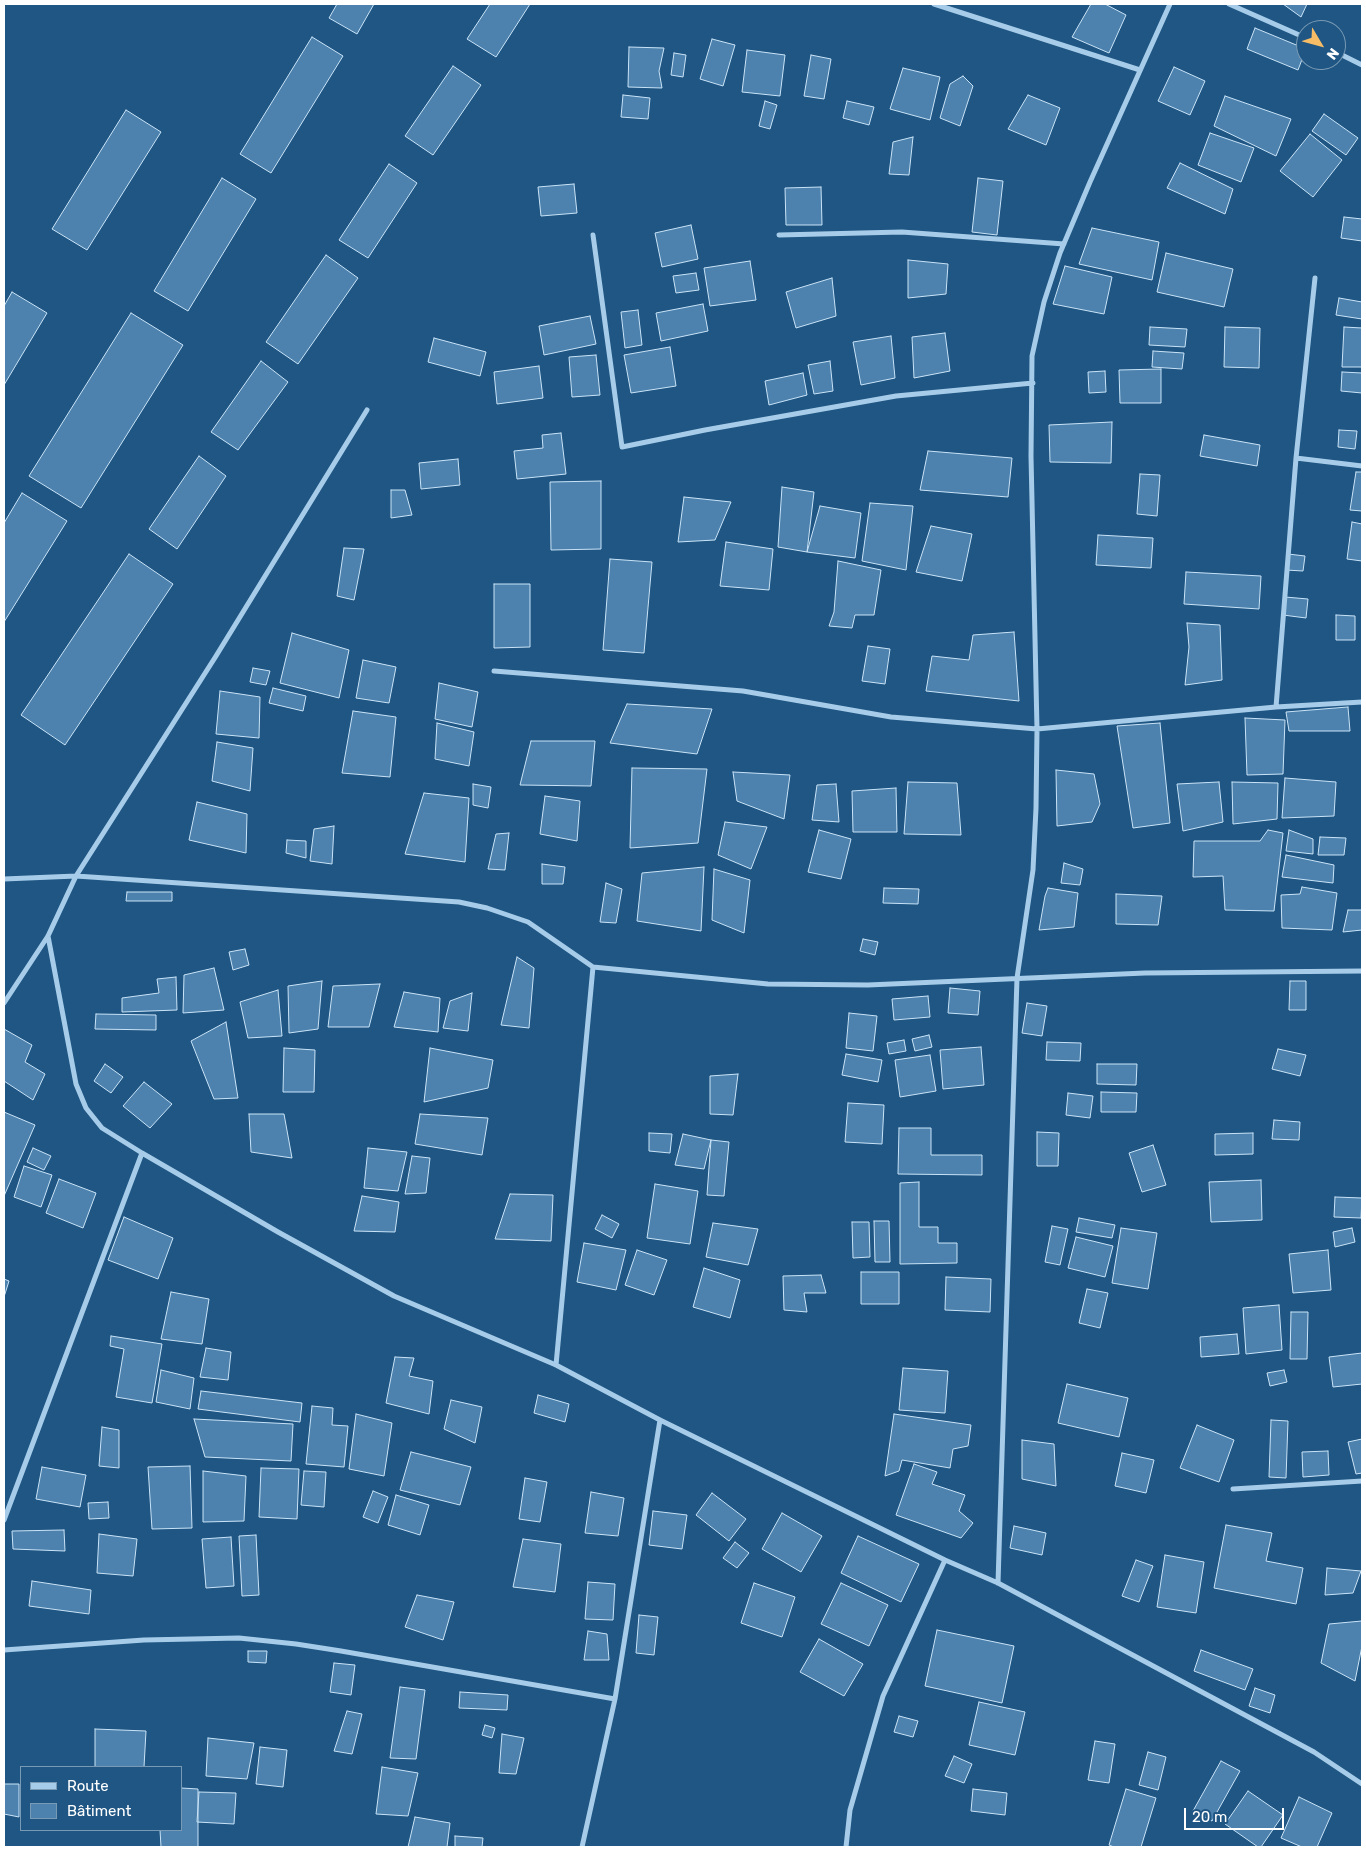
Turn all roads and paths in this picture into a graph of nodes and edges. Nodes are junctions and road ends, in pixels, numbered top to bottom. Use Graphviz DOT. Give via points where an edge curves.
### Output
graph roads {
  1 [pos="934,4"];
  2 [pos="1170,4"];
  3 [pos="1229,4"];
  4 [pos="1296,34"];
  5 [pos="1346,57"];
  6 [pos="1362,65"];
  7 [pos="1140,70"];
  8 [pos="592,235"];
  9 [pos="779,235"];
  10 [pos="1064,244"];
  11 [pos="1315,278"];
  12 [pos="1032,383"];
  13 [pos="367,410"];
  14 [pos="1296,458"];
  15 [pos="1362,466"];
  16 [pos="494,672"];
  17 [pos="1362,702"];
  18 [pos="1276,707"];
  19 [pos="1037,729"];
  20 [pos="76,876"];
  21 [pos="4,879"];
  22 [pos="48,936"];
  23 [pos="593,967"];
  24 [pos="1362,970"];
  25 [pos="1017,978"];
  26 [pos="4,1003"];
  27 [pos="142,1153"];
  28 [pos="556,1365"];
  29 [pos="660,1420"];
  30 [pos="1362,1481"];
  31 [pos="1233,1489"];
  32 [pos="4,1520"];
  33 [pos="945,1560"];
  34 [pos="998,1583"];
  35 [pos="4,1650"];
  36 [pos="615,1699"];
  37 [pos="1362,1784"];
  38 [pos="582,1847"];
  39 [pos="846,1847"];
  1 -- 7 [label="street"];
  2 -- 7 [label="street"];
  3 -- 4 [label="street"];
  5 -- 6 [label="street"];
  7 -- 10 [label="street"];
  8 -- 12 [label="street" via="622,447 896,396"];
  9 -- 10 [label="street" via="902,232"];
  10 -- 12 [label="street" via="1044,302 1032,356"];
  11 -- 14 [label="street"];
  12 -- 19 [label="street"];
  13 -- 20 [label="street"];
  14 -- 15 [label="street"];
  14 -- 18 [label="street"];
  16 -- 19 [label="street" via="743,691 891,717"];
  17 -- 18 [label="street"];
  18 -- 19 [label="street"];
  19 -- 25 [label="street" via="1033,870"];
  20 -- 21 [label="street"];
  20 -- 22 [label="street"];
  20 -- 23 [label="street" via="459,902 528,922"];
  22 -- 26 [label="street"];
  22 -- 27 [label="street" via="76,1084 86,1108 102,1128"];
  23 -- 25 [label="street" via="768,984 868,985"];
  23 -- 28 [label="street"];
  24 -- 25 [label="street"];
  25 -- 34 [label="street"];
  27 -- 28 [label="street" via="394,1296"];
  27 -- 32 [label="street"];
  28 -- 29 [label="street"];
  29 -- 33 [label="street"];
  29 -- 36 [label="street"];
  30 -- 31 [label="street"];
  33 -- 34 [label="street"];
  33 -- 39 [label="street" via="883,1696 850,1810"];
  34 -- 37 [label="street" via="1314,1752"];
  35 -- 36 [label="street" via="144,1640 239,1638 296,1644"];
  36 -- 38 [label="street"];
}
